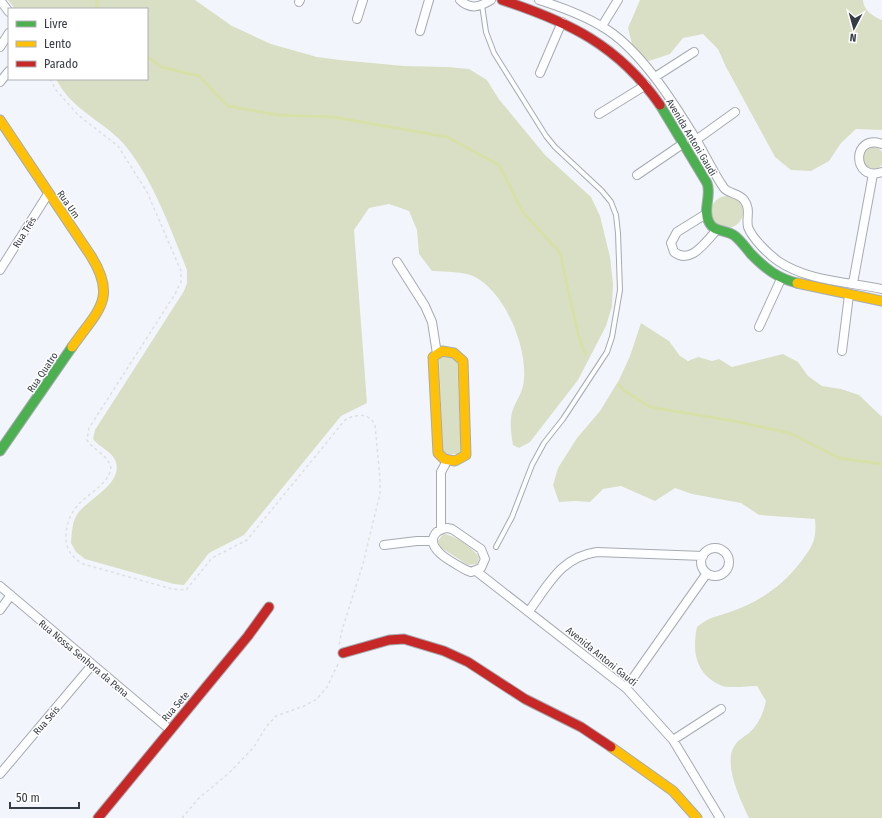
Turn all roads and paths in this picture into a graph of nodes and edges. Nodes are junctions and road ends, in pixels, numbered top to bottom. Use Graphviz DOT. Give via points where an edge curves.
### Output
graph roads {
  1 [pos="0,0"];
  2 [pos="363,0"];
  3 [pos="429,0"];
  4 [pos="460,0"];
  5 [pos="491,0"];
  6 [pos="502,0"];
  7 [pos="539,0"];
  8 [pos="618,0"];
  9 [pos="482,6"];
  10 [pos="8,11"];
  11 [pos="358,19"];
  12 [pos="562,22"];
  13 [pos="602,26"];
  14 [pos="420,32"];
  15 [pos="8,35"];
  16 [pos="0,47"];
  17 [pos="694,52"];
  18 [pos="8,72"];
  19 [pos="540,73"];
  20 [pos="655,78"];
  21 [pos="51,80"];
  22 [pos="0,82"];
  23 [pos="646,85"];
  24 [pos="735,112"];
  25 [pos="599,114"];
  26 [pos="0,120"];
  27 [pos="696,140"];
  28 [pos="684,144"];
  29 [pos="882,144"];
  30 [pos="882,172"];
  31 [pos="873,174"];
  32 [pos="637,175"];
  33 [pos="48,194"];
  34 [pos="706,214"];
  35 [pos="716,231"];
  36 [pos="398,262"];
  37 [pos="0,270"];
  38 [pos="781,279"];
  39 [pos="853,283"];
  40 [pos="882,289"];
  41 [pos="849,295"];
  42 [pos="882,302"];
  43 [pos="101,305"];
  44 [pos="758,327"];
  45 [pos="842,351"];
  46 [pos="437,354"];
  47 [pos="0,451"];
  48 [pos="447,461"];
  49 [pos="441,529"];
  50 [pos="433,541"];
  51 [pos="384,545"];
  52 [pos="496,547"];
  53 [pos="703,556"];
  54 [pos="476,571"];
  55 [pos="707,573"];
  56 [pos="0,586"];
  57 [pos="11,595"];
  58 [pos="268,608"];
  59 [pos="0,610"];
  60 [pos="528,611"];
  61 [pos="343,653"];
  62 [pos="92,665"];
  63 [pos="626,688"];
  64 [pos="721,709"];
  65 [pos="169,729"];
  66 [pos="673,740"];
  67 [pos="0,774"];
  68 [pos="98,818"];
  69 [pos="182,818"];
  70 [pos="697,818"];
  71 [pos="720,818"];
  1 -- 10 [label="street"];
  2 -- 11 [label="street"];
  3 -- 14 [label="street"];
  4 -- 9 [label="street" via="472,7"];
  5 -- 9 [label="street"];
  6 -- 12 [label="street, Avenida Antoni Gaudi"];
  7 -- 13 [label="street, Avenida Antoni Gaudi" via="574,12"];
  8 -- 13 [label="street"];
  9 -- 52 [label="lane" via="486,32 494,53 538,125 555,148 602,190 611,202 616,215 621,278 607,352 544,443"];
  12 -- 19 [label="street"];
  12 -- 23 [label="street, Avenida Antoni Gaudi" via="611,51"];
  13 -- 20 [label="street, Avenida Antoni Gaudi" via="631,49"];
  15 -- 16 [label="street"];
  17 -- 20 [label="street"];
  18 -- 22 [label="street"];
  20 -- 27 [label="street, Avenida Antoni Gaudi"];
  21 -- 61 [label="path" via="78,115 118,146 148,192 182,277 175,294 90,428 87,440 108,460 111,469 107,479 85,497 71,514 65,544 71,555 83,564 172,589 186,590 212,558 247,540 345,420 362,415 372,420 375,425 380,494 359,579 339,642"];
  23 -- 25 [label="street"];
  23 -- 28 [label="street, Avenida Antoni Gaudi"];
  24 -- 27 [label="street"];
  26 -- 33 [label="street, Rua Um"];
  27 -- 39 [label="street, Avenida Antoni Gaudi" via="725,189 741,196 745,201 748,208 748,227 765,251 802,273"];
  28 -- 32 [label="street"];
  28 -- 34 [label="street, Avenida Antoni Gaudi" via="708,186 710,200"];
  29 -- 31 [label="street" via="867,144 859,156 860,165"];
  30 -- 31 [label="street"];
  31 -- 39 [label="street"];
  33 -- 37 [label="street, Rua Três"];
  33 -- 43 [label="street, Rua Um" via="104,279 105,293"];
  34 -- 35 [label="street" via="707,220"];
  34 -- 35 [label="street" via="677,232 671,243 674,252 688,257"];
  35 -- 38 [label="street" via="734,235 765,267"];
  36 -- 46 [label="street" via="430,316"];
  38 -- 41 [label="street"];
  38 -- 44 [label="street"];
  39 -- 40 [label="street, Avenida Antoni Gaudi"];
  41 -- 42 [label="street"];
  41 -- 45 [label="street"];
  43 -- 47 [label="street, Rua Quatro"];
  46 -- 48 [label="street" via="433,357 438,453"];
  46 -- 48 [label="street" via="452,351 463,361 466,455 457,461"];
  48 -- 49 [label="street" via="441,472"];
  49 -- 50 [label="street"];
  49 -- 54 [label="street" via="452,529 481,549 485,559 481,568"];
  50 -- 51 [label="street"];
  50 -- 54 [label="street, Avenida Antoni Gaudi" via="436,550 466,570"];
  53 -- 55 [label="street" via="702,566"];
  53 -- 55 [label="street" via="714,548 723,551 729,559 725,572 716,576"];
  53 -- 60 [label="street" via="596,552 583,554 560,569"];
  54 -- 60 [label="street, Avenida Antoni Gaudi"];
  55 -- 63 [label="street"];
  56 -- 57 [label="street, Rua Nossa Senhora da Pena"];
  57 -- 59 [label="street"];
  57 -- 62 [label="street, Rua Nossa Senhora da Pena"];
  58 -- 65 [label="street, Rua Sete" via="248,636"];
  60 -- 63 [label="street, Avenida Antoni Gaudi"];
  61 -- 69 [label="path" via="327,687 317,699 276,716 254,747 229,773 199,798"];
  61 -- 70 [label="street" via="404,638 468,662 525,699 581,727 614,748 673,791"];
  62 -- 65 [label="street, Rua Nossa Senhora da Pena"];
  62 -- 67 [label="street, Rua Seis"];
  63 -- 66 [label="street, Avenida Antoni Gaudi"];
  64 -- 66 [label="street"];
  65 -- 68 [label="street, Rua Sete"];
  66 -- 71 [label="street, Avenida Antoni Gaudi"];
}
